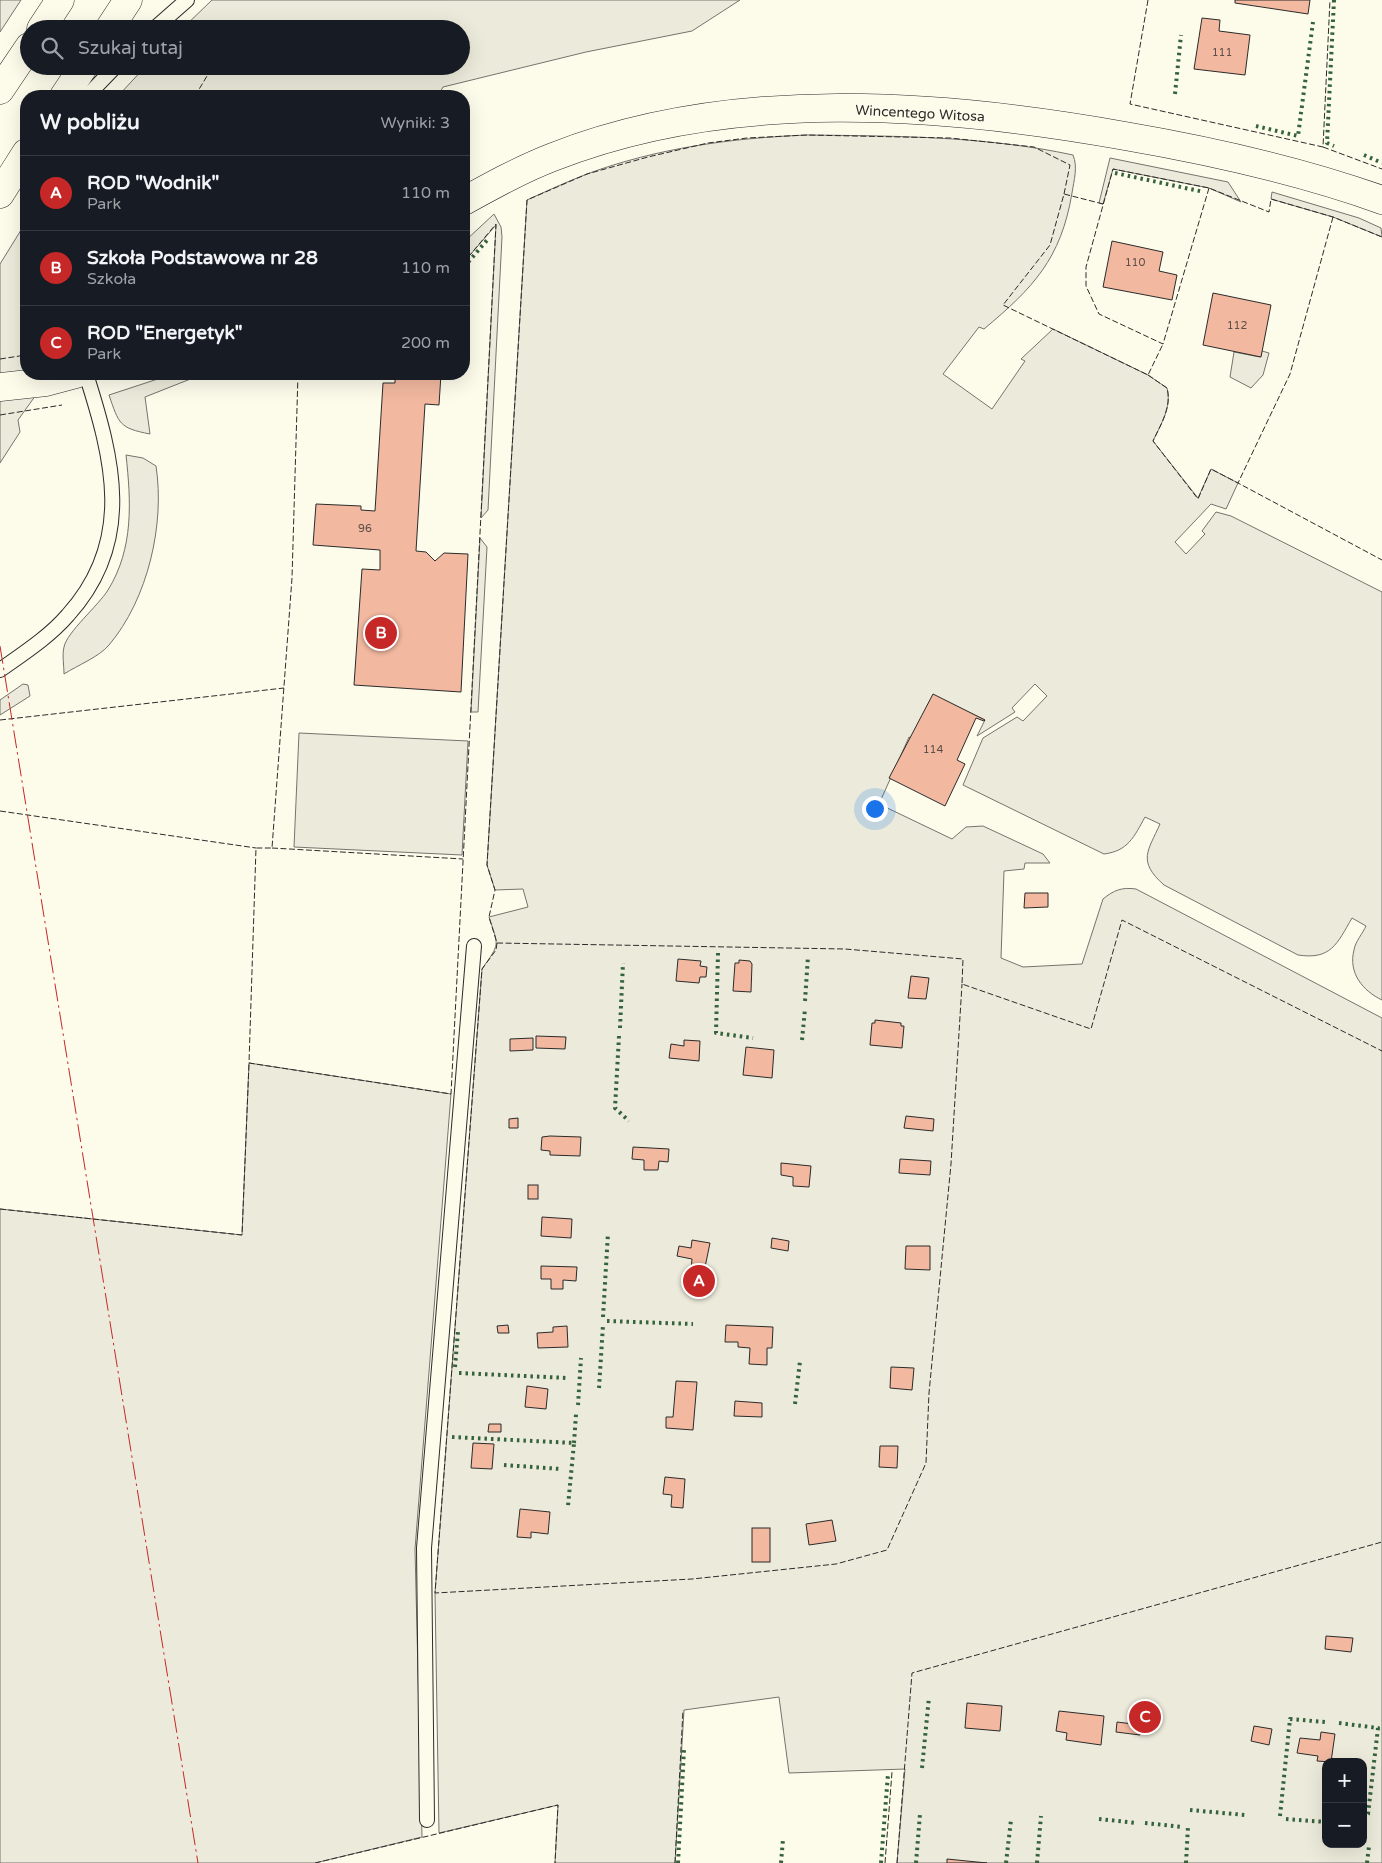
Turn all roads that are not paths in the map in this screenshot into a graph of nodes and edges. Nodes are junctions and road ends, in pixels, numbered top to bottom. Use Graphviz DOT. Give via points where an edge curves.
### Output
graph roads {
  1 [pos="60,0"];
  2 [pos="128,0"];
  3 [pos="187,0"];
  4 [pos="47,20"];
  5 [pos="115,20"];
  6 [pos="164,20"];
  7 [pos="20,60"];
  8 [pos="78,75"];
  9 [pos="107,75"];
  10 [pos="0,90"];
  11 [pos="68,90"];
  12 [pos="93,90"];
  13 [pos="470,198"];
  14 [pos="1382,200"];
  15 [pos="54,380"];
  16 [pos="88,380"];
  17 [pos="0,388"];
  18 [pos="0,670"];
  19 [pos="474,946"];
  20 [pos="428,1820"];
  1 -- 4 [label="main road"];
  2 -- 5 [label="main road"];
  3 -- 6 [label="lane"];
  7 -- 10 [label="main road"];
  8 -- 11 [label="main road"];
  9 -- 12 [label="lane"];
  13 -- 14 [label="main road, Wincentego Witosa" via="514,173 554,156 640,130 738,114 822,109 964,113 1091,130 1263,164"];
  15 -- 17 [label="main road"];
  16 -- 18 [label="lane" via="107,444 112,477 111,537 101,566 86,593 68,615 41,641"];
  19 -- 20 [label="lane" via="424,1548"];
}
